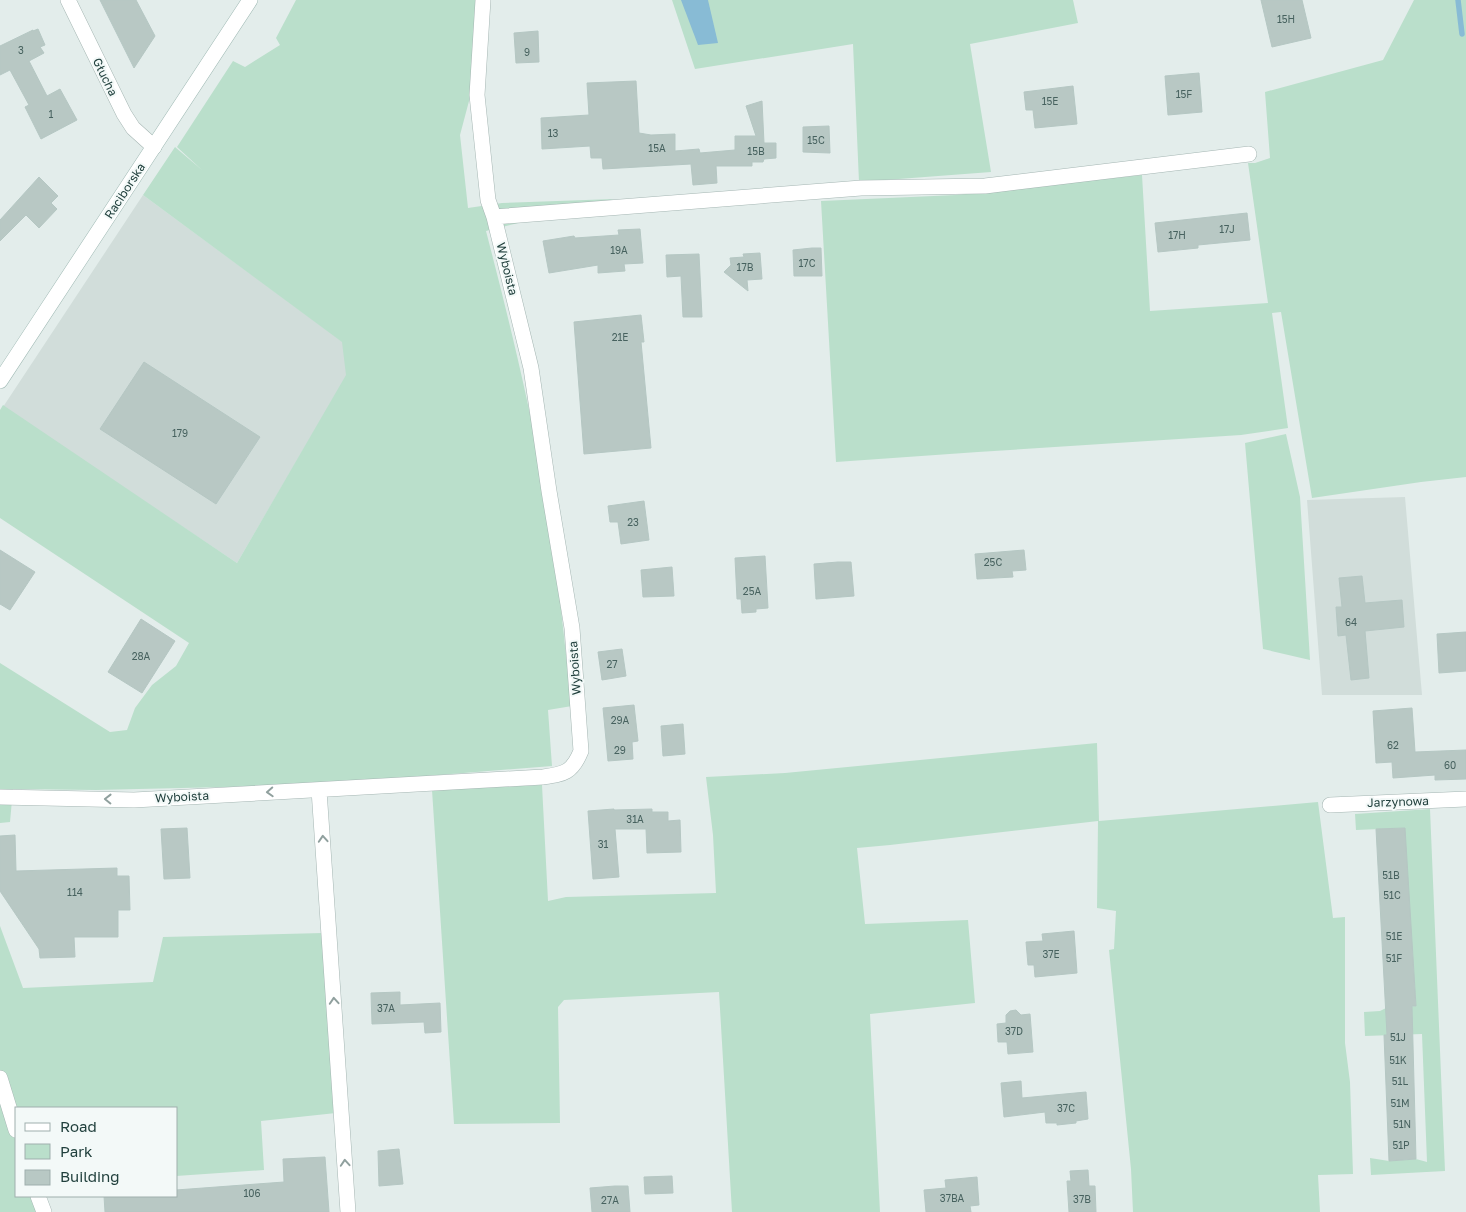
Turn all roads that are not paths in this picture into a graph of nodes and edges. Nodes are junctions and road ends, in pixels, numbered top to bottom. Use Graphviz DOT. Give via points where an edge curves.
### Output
graph roads {
  1 [pos="68,0"];
  2 [pos="250,0"];
  3 [pos="483,0"];
  4 [pos="154,147"];
  5 [pos="1249,154"];
  6 [pos="494,217"];
  7 [pos="0,381"];
  8 [pos="319,790"];
  9 [pos="0,797"];
  10 [pos="1466,799"];
  11 [pos="1330,805"];
  12 [pos="0,1078"];
  13 [pos="15,1127"];
  14 [pos="38,1197"];
  15 [pos="44,1212"];
  16 [pos="348,1212"];
  1 -- 4 [label="street, Głucha" via="124,114 133,128"];
  2 -- 4 [label="street, Raciborska"];
  3 -- 6 [label="street, Wyboista" via="477,95 488,200"];
  4 -- 7 [label="street, Raciborska"];
  5 -- 6 [label="street" via="985,186 861,188"];
  6 -- 8 [label="street, Wyboista" via="531,368 572,628 581,752 567,772 543,777"];
  8 -- 9 [label="street, Wyboista, one-way" via="134,800"];
  16 -- 8 [label="street, one-way"];
  10 -- 11 [label="street, Jarzynowa"];
  12 -- 13 [label="street"];
  14 -- 15 [label="street"];
}
